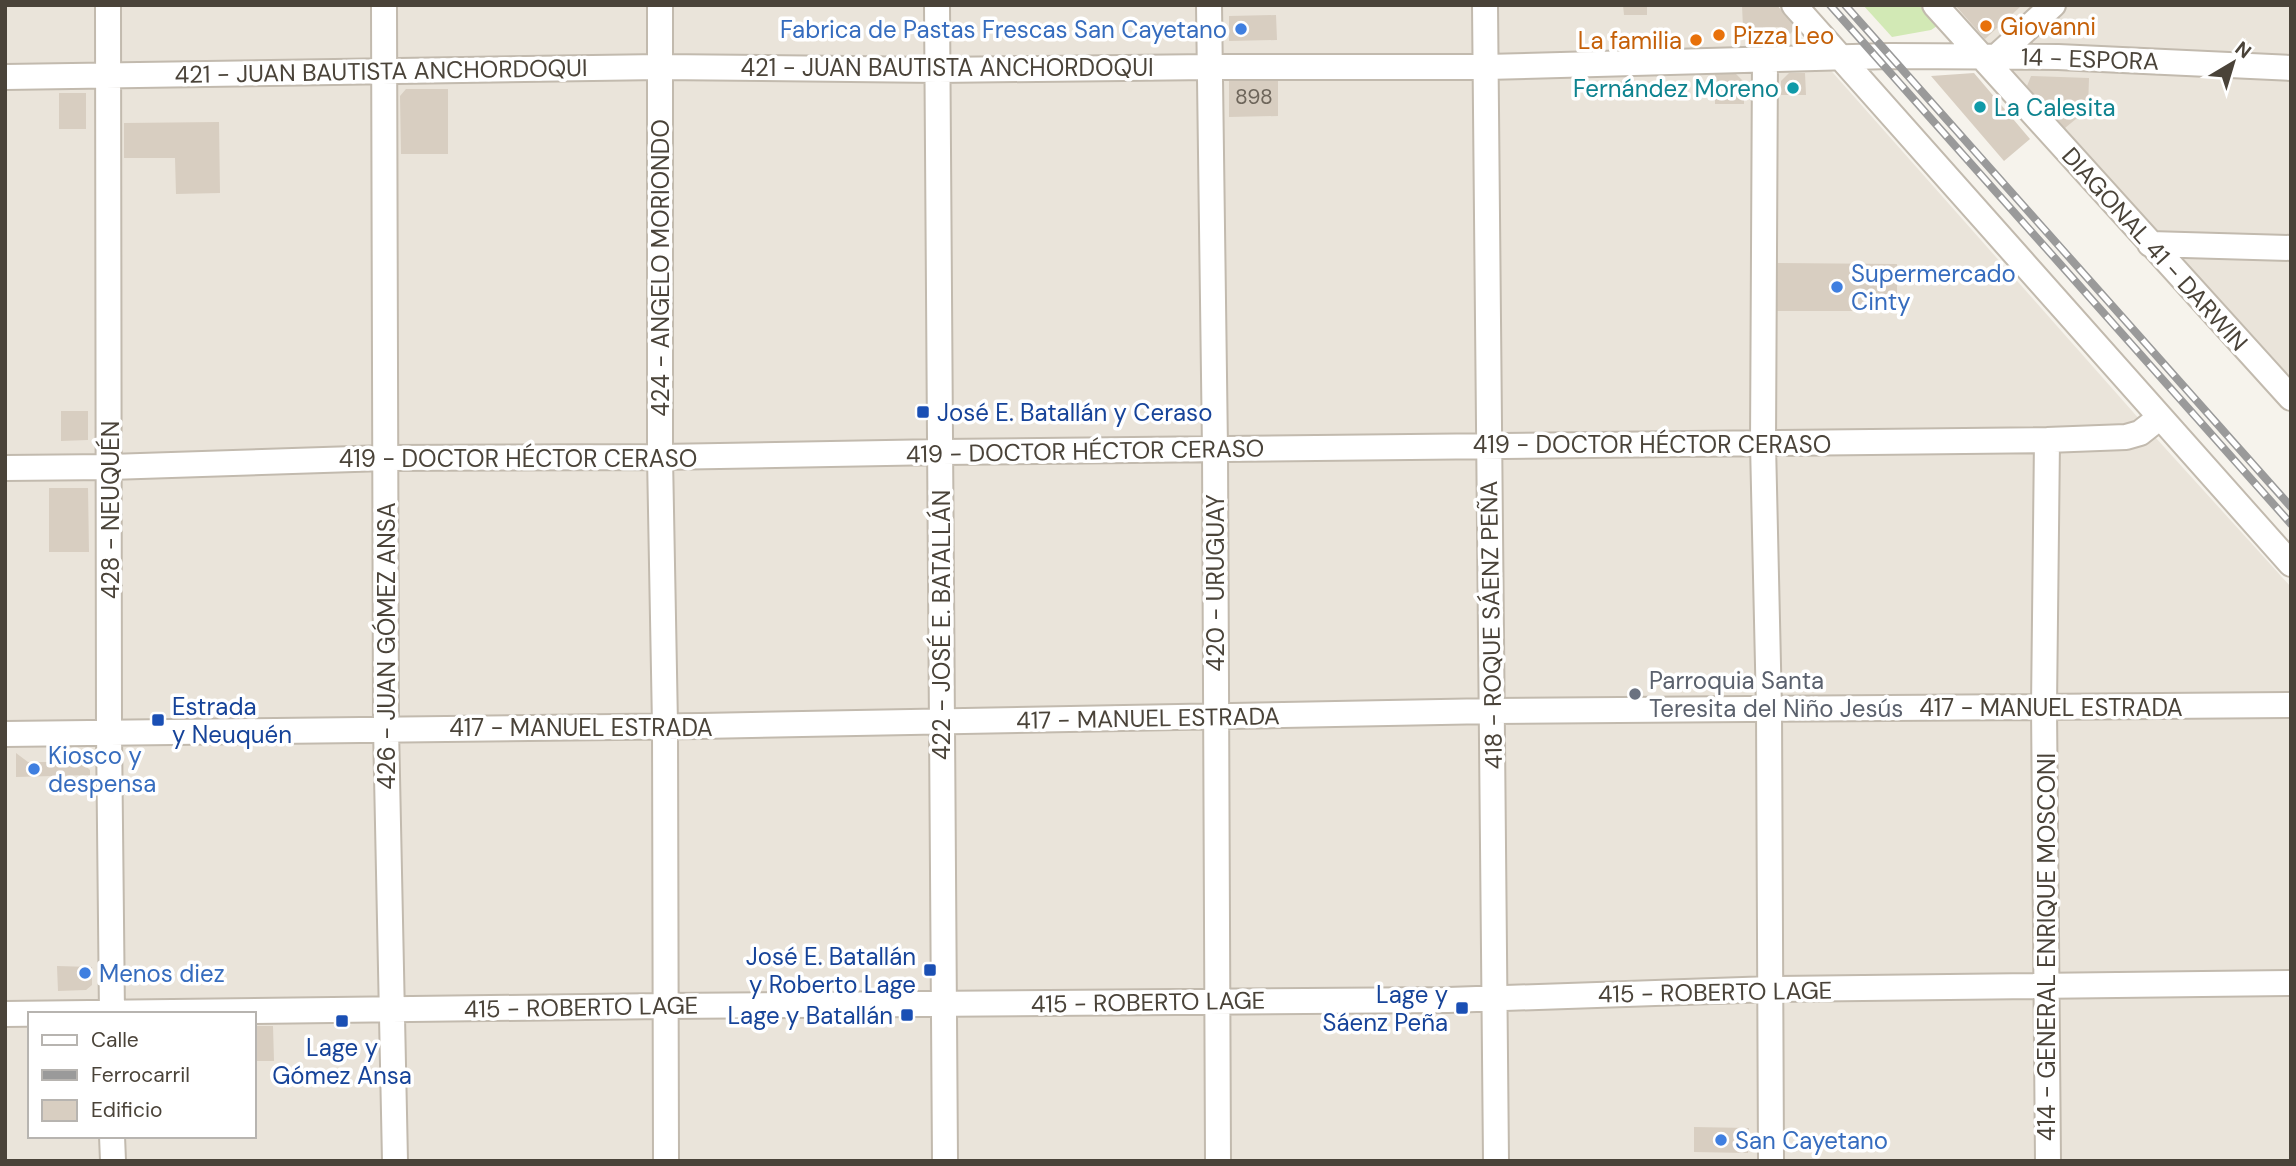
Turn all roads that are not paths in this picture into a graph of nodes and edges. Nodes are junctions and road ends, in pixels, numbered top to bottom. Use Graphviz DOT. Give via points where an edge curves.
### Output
graph roads {
  1 [pos="108,5"];
  2 [pos="384,5"];
  3 [pos="660,5"];
  4 [pos="937,5"];
  5 [pos="1209,5"];
  6 [pos="1485,5"];
  7 [pos="1794,5"];
  8 [pos="1935,5"];
  9 [pos="2053,5"];
  10 [pos="1889,55"];
  11 [pos="1988,56"];
  12 [pos="1840,58"];
  13 [pos="1765,59"];
  14 [pos="660,67"];
  15 [pos="1210,67"];
  16 [pos="1486,67"];
  17 [pos="2291,68"];
  18 [pos="937,70"];
  19 [pos="385,71"];
  20 [pos="109,75"];
  21 [pos="5,77"];
  22 [pos="2150,244"];
  23 [pos="2291,248"];
  24 [pos="2291,398"];
  25 [pos="2159,418"];
  26 [pos="2047,440"];
  27 [pos="1763,444"];
  28 [pos="1489,445"];
  29 [pos="1215,449"];
  30 [pos="941,452"];
  31 [pos="660,457"];
  32 [pos="385,458"];
  33 [pos="110,467"];
  34 [pos="5,468"];
  35 [pos="2291,564"];
  36 [pos="2291,705"];
  37 [pos="2044,706"];
  38 [pos="1769,709"];
  39 [pos="1493,711"];
  40 [pos="1216,717"];
  41 [pos="940,721"];
  42 [pos="664,725"];
  43 [pos="386,728"];
  44 [pos="109,732"];
  45 [pos="5,734"];
  46 [pos="2291,983"];
  47 [pos="2047,986"];
  48 [pos="1772,989"];
  49 [pos="1494,998"];
  50 [pos="1216,1001"];
  51 [pos="944,1004"];
  52 [pos="664,1006"];
  53 [pos="393,1010"];
  54 [pos="112,1012"];
  55 [pos="206,1012"];
  56 [pos="5,1014"];
  57 [pos="28,1014"];
  58 [pos="112,1138"];
  59 [pos="113,1161"];
  60 [pos="394,1161"];
  61 [pos="666,1161"];
  62 [pos="945,1161"];
  63 [pos="1218,1161"];
  64 [pos="1496,1161"];
  65 [pos="1771,1161"];
  66 [pos="2048,1161"];
  1 -- 20 [label="street, 428 - NEUQUÉN"];
  2 -- 19 [label="street, 426 - JUAN GÓMEZ ANSA"];
  3 -- 14 [label="street, 424 - ANGELO MORIONDO"];
  4 -- 18 [label="street, 422 - JOSÉ E. BATALLÁN"];
  5 -- 15 [label="street, 420 - URUGUAY"];
  6 -- 16 [label="street, 418 - ROQUE SÁENZ PEÑA"];
  7 -- 12 [label="street"];
  8 -- 11 [label="street, DIAGONAL 41 - DARWIN"];
  9 -- 11 [label="street"];
  10 -- 11 [label="street, 14 - ESPORA"];
  10 -- 12 [label="street, 421 - JUAN BAUTISTA ANCHORDOQUI"];
  11 -- 17 [label="street, 14 - ESPORA"];
  11 -- 22 [label="street, DIAGONAL 41 - DARWIN"];
  12 -- 13 [label="street, 421 - JUAN BAUTISTA ANCHORDOQUI"];
  12 -- 25 [label="street"];
  13 -- 16 [label="street, 421 - JUAN BAUTISTA ANCHORDOQUI"];
  13 -- 27 [label="street"];
  14 -- 18 [label="street, 421 - JUAN BAUTISTA ANCHORDOQUI"];
  14 -- 19 [label="street, 421 - JUAN BAUTISTA ANCHORDOQUI"];
  14 -- 31 [label="street, 424 - ANGELO MORIONDO"];
  15 -- 16 [label="street, 421 - JUAN BAUTISTA ANCHORDOQUI"];
  15 -- 18 [label="street, 421 - JUAN BAUTISTA ANCHORDOQUI"];
  15 -- 29 [label="street, 420 - URUGUAY"];
  16 -- 28 [label="street, 418 - ROQUE SÁENZ PEÑA"];
  18 -- 30 [label="street, 422 - JOSÉ E. BATALLÁN"];
  19 -- 20 [label="street, 421 - JUAN BAUTISTA ANCHORDOQUI"];
  19 -- 32 [label="street, 426 - JUAN GÓMEZ ANSA"];
  20 -- 21 [label="street, 421 - JUAN BAUTISTA ANCHORDOQUI"];
  20 -- 33 [label="street, 428 - NEUQUÉN"];
  22 -- 23 [label="street"];
  22 -- 24 [label="street, DIAGONAL 41 - DARWIN"];
  25 -- 26 [label="street, 419 - DOCTOR HÉCTOR CERASO" via="2140,433 2126,437"];
  25 -- 35 [label="street"];
  26 -- 27 [label="street, 419 - DOCTOR HÉCTOR CERASO"];
  26 -- 37 [label="street, 414 - GENERAL ENRIQUE MOSCONI"];
  27 -- 28 [label="street, 419 - DOCTOR HÉCTOR CERASO"];
  27 -- 38 [label="street"];
  28 -- 29 [label="street, 419 - DOCTOR HÉCTOR CERASO"];
  28 -- 39 [label="street, 418 - ROQUE SÁENZ PEÑA"];
  29 -- 30 [label="street, 419 - DOCTOR HÉCTOR CERASO"];
  29 -- 40 [label="street, 420 - URUGUAY"];
  30 -- 31 [label="street, 419 - DOCTOR HÉCTOR CERASO"];
  30 -- 41 [label="street, 422 - JOSÉ E. BATALLÁN"];
  31 -- 32 [label="street, 419 - DOCTOR HÉCTOR CERASO"];
  31 -- 42 [label="street, 424 - ANGELO MORIONDO"];
  32 -- 33 [label="street, 419 - DOCTOR HÉCTOR CERASO"];
  32 -- 43 [label="street, 426 - JUAN GÓMEZ ANSA"];
  33 -- 34 [label="street, 419 - DOCTOR HÉCTOR CERASO"];
  33 -- 44 [label="street, 428 - NEUQUÉN"];
  36 -- 37 [label="street, 417 - MANUEL ESTRADA"];
  37 -- 38 [label="street, 417 - MANUEL ESTRADA"];
  37 -- 47 [label="street, 414 - GENERAL ENRIQUE MOSCONI"];
  38 -- 39 [label="street, 417 - MANUEL ESTRADA"];
  38 -- 48 [label="street"];
  39 -- 40 [label="street, 417 - MANUEL ESTRADA"];
  39 -- 49 [label="street, 418 - ROQUE SÁENZ PEÑA"];
  40 -- 41 [label="street, 417 - MANUEL ESTRADA"];
  40 -- 50 [label="street, 420 - URUGUAY"];
  41 -- 42 [label="street, 417 - MANUEL ESTRADA"];
  41 -- 51 [label="street, 422 - JOSÉ E. BATALLÁN"];
  42 -- 43 [label="street, 417 - MANUEL ESTRADA"];
  42 -- 52 [label="street, 424 - ANGELO MORIONDO"];
  43 -- 44 [label="street, 417 - MANUEL ESTRADA"];
  43 -- 53 [label="street, 426 - JUAN GÓMEZ ANSA"];
  44 -- 45 [label="street, 417 - MANUEL ESTRADA"];
  44 -- 54 [label="street, 428 - NEUQUÉN"];
  46 -- 47 [label="street, 415 - ROBERTO LAGE"];
  47 -- 48 [label="street, 415 - ROBERTO LAGE"];
  47 -- 66 [label="street, 414 - GENERAL ENRIQUE MOSCONI"];
  48 -- 49 [label="street, 415 - ROBERTO LAGE"];
  48 -- 65 [label="street"];
  49 -- 50 [label="street, 415 - ROBERTO LAGE"];
  49 -- 64 [label="street, 418 - ROQUE SÁENZ PEÑA"];
  50 -- 51 [label="street, 415 - ROBERTO LAGE"];
  50 -- 63 [label="street, 420 - URUGUAY"];
  51 -- 52 [label="street, 415 - ROBERTO LAGE"];
  51 -- 62 [label="street, 422 - JOSÉ E. BATALLÁN"];
  52 -- 53 [label="street, 415 - ROBERTO LAGE"];
  52 -- 61 [label="street, 424 - ANGELO MORIONDO"];
  53 -- 55 [label="street, 415 - ROBERTO LAGE"];
  53 -- 60 [label="street, 426 - JUAN GÓMEZ ANSA"];
  56 -- 57 [label="street, 415 - ROBERTO LAGE"];
  58 -- 59 [label="street"];
}
